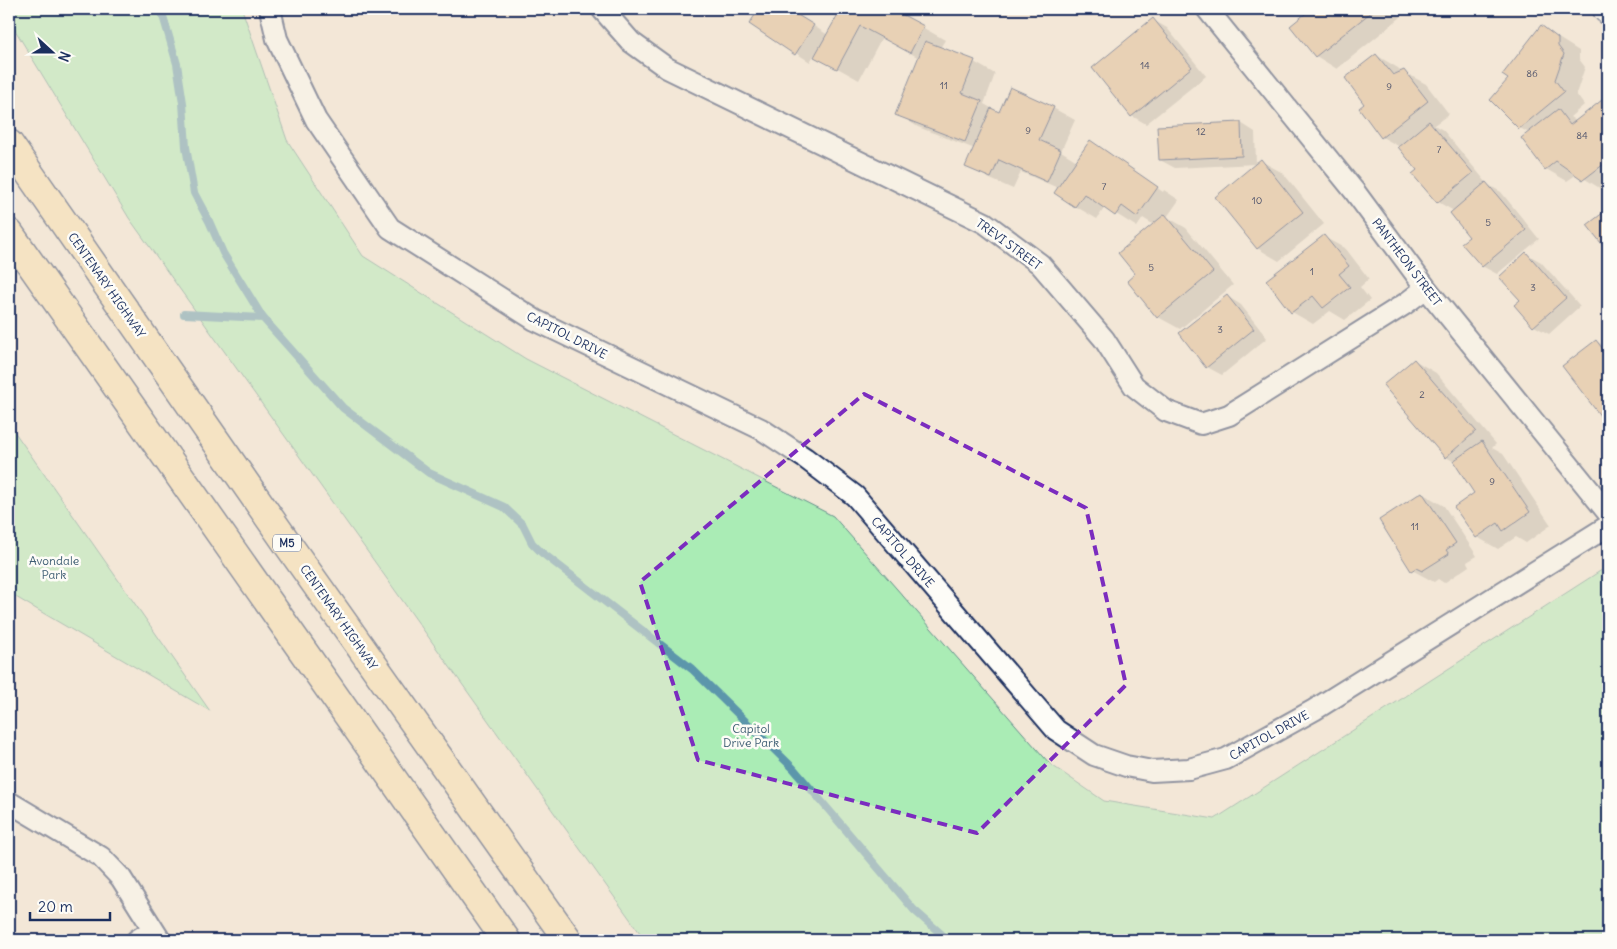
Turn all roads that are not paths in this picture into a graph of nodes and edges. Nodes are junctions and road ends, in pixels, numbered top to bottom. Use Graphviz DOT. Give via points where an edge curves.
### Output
graph roads {
  1 [pos="270,9"];
  2 [pos="602,9"];
  3 [pos="1208,9"];
  4 [pos="9,144"];
  5 [pos="9,233"];
  6 [pos="1426,288"];
  7 [pos="1608,514"];
  8 [pos="1608,526"];
  9 [pos="9,802"];
  10 [pos="150,937"];
  11 [pos="506,940"];
  12 [pos="568,940"];
  1 -- 8 [label="street, CAPITOL DRIVE" via="277,40 316,120 390,228 535,320 761,429 805,458 855,496 1056,730 1094,755 1152,771 1189,769 1226,758 1314,710"];
  2 -- 6 [label="street, TREVI STREET" via="631,42 666,68 985,223 1040,264 1104,339 1134,386 1166,411 1201,424 1229,415"];
  3 -- 6 [label="street, PANTHEON STREET" via="1355,192"];
  4 -- 12 [label="highway, CENTENARY HIGHWAY / M5"];
  5 -- 11 [label="highway"];
  6 -- 7 [label="street, PANTHEON STREET"];
  9 -- 10 [label="street" via="101,857 121,878"];
}
